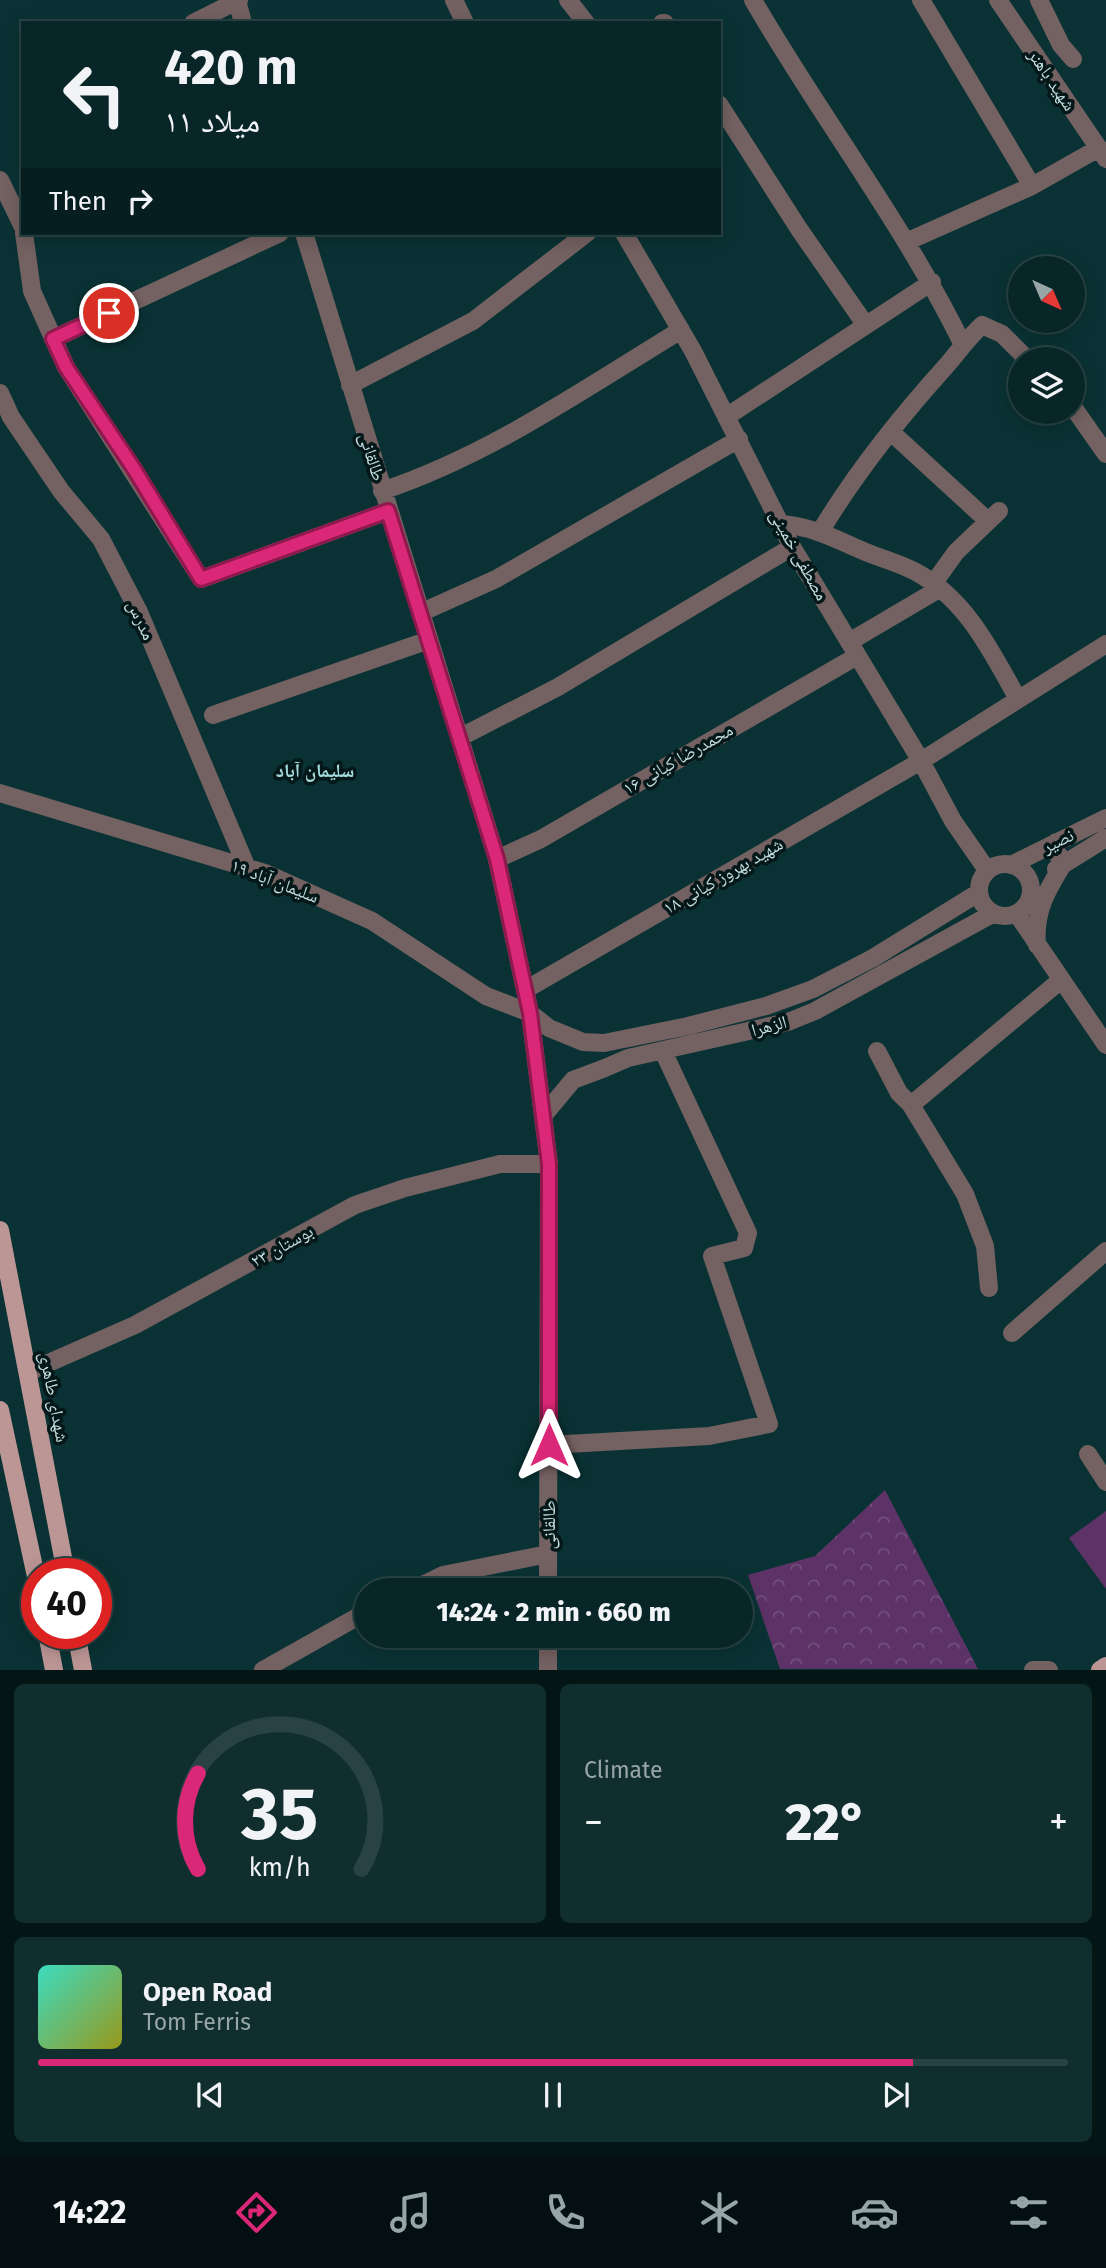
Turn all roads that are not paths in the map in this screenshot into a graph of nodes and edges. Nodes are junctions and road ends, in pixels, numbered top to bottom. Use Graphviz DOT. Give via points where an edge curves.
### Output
graph roads {
  1 [pos="238,0"];
  2 [pos="454,0"];
  3 [pos="568,0"];
  4 [pos="753,0"];
  5 [pos="921,0"];
  6 [pos="998,0"];
  7 [pos="1039,0"];
  8 [pos="197,21"];
  9 [pos="243,21"];
  10 [pos="464,21"];
  11 [pos="584,21"];
  12 [pos="1073,59"];
  13 [pos="721,107"];
  14 [pos="1102,154"];
  15 [pos="0,180"];
  16 [pos="1032,186"];
  17 [pos="21,223"];
  18 [pos="23,235"];
  19 [pos="276,235"];
  20 [pos="305,235"];
  21 [pos="584,235"];
  22 [pos="625,235"];
  23 [pos="906,242"];
  24 [pos="932,282"];
  25 [pos="865,324"];
  26 [pos="681,330"];
  27 [pos="53,339"];
  28 [pos="962,344"];
  29 [pos="1015,347"];
  30 [pos="350,385"];
  31 [pos="0,393"];
  32 [pos="726,417"];
  33 [pos="6,423"];
  34 [pos="1085,424"];
  35 [pos="891,432"];
  36 [pos="739,439"];
  37 [pos="1106,454"];
  38 [pos="382,491"];
  39 [pos="388,511"];
  40 [pos="780,524"];
  41 [pos="820,532"];
  42 [pos="792,547"];
  43 [pos="936,586"];
  44 [pos="420,613"];
  45 [pos="429,640"];
  46 [pos="1106,645"];
  47 [pos="853,649"];
  48 [pos="1018,699"];
  49 [pos="213,715"];
  50 [pos="459,738"];
  51 [pos="921,761"];
  52 [pos="0,793"];
  53 [pos="1106,818"];
  54 [pos="1106,838"];
  55 [pos="1056,842"];
  56 [pos="497,859"];
  57 [pos="1065,861"];
  58 [pos="1011,865"];
  59 [pos="247,868"];
  60 [pos="987,870"];
  61 [pos="978,893"];
  62 [pos="1031,894"];
  63 [pos="949,912"];
  64 [pos="992,914"];
  65 [pos="1017,914"];
  66 [pos="956,933"];
  67 [pos="1037,945"];
  68 [pos="1061,980"];
  69 [pos="525,990"];
  70 [pos="530,1013"];
  71 [pos="604,1043"];
  72 [pos="1106,1045"];
  73 [pos="663,1051"];
  74 [pos="877,1051"];
  75 [pos="605,1068"];
  76 [pos="911,1105"];
  77 [pos="543,1116"];
  78 [pos="549,1164"];
  79 [pos="0,1230"];
  80 [pos="1106,1251"];
  81 [pos="989,1287"];
  82 [pos="1012,1334"];
  83 [pos="28,1372"];
  84 [pos="0,1410"];
  85 [pos="549,1445"];
  86 [pos="1088,1454"];
  87 [pos="1106,1482"];
  88 [pos="548,1554"];
  89 [pos="32,1558"];
  90 [pos="63,1558"];
  91 [pos="437,1578"];
  92 [pos="548,1578"];
  93 [pos="354,1619"];
  94 [pos="548,1648"];
  95 [pos="50,1649"];
  96 [pos="79,1649"];
  97 [pos="1106,1666"];
  98 [pos="54,1670"];
  99 [pos="83,1670"];
  100 [pos="263,1670"];
  101 [pos="548,1670"];
  102 [pos="1033,1670"];
  103 [pos="1049,1670"];
  104 [pos="1100,1670"];
  1 -- 8 [label="street"];
  1 -- 9 [label="street"];
  2 -- 10 [label="street"];
  3 -- 11 [label="street"];
  4 -- 23 [label="street" via="796,76"];
  5 -- 16 [label="street"];
  6 -- 14 [label="street, شهید باهنر"];
  7 -- 12 [label="street"];
  13 -- 25 [label="street"];
  14 -- 16 [label="street"];
  15 -- 17 [label="street"];
  16 -- 23 [label="street"];
  18 -- 27 [label="street" via="32,290"];
  19 -- 27 [label="street"];
  20 -- 30 [label="street, طالقانی"];
  21 -- 30 [label="street" via="473,321"];
  22 -- 26 [label="street, مصطفی خمینی"];
  23 -- 24 [label="street"];
  24 -- 25 [label="street"];
  24 -- 28 [label="street"];
  25 -- 32 [label="street"];
  26 -- 32 [label="street, مصطفی خمینی"];
  26 -- 38 [label="street" via="499,441"];
  27 -- 39 [label="street" via="66,367 201,579"];
  28 -- 29 [label="street" via="982,324"];
  28 -- 35 [label="street"];
  30 -- 38 [label="street, طالقانی"];
  31 -- 33 [label="street, مدرس"];
  32 -- 36 [label="street, مصطفی خمینی"];
  33 -- 59 [label="street, مدرس" via="107,552 139,612"];
  34 -- 37 [label="street"];
  35 -- 41 [label="street" via="845,490"];
  35 -- 43 [label="street" via="994,516 956,552"];
  36 -- 40 [label="street, مصطفی خمینی"];
  36 -- 44 [label="street" via="496,579"];
  38 -- 39 [label="street, طالقانی"];
  39 -- 44 [label="street, طالقانی"];
  40 -- 41 [label="street" via="804,525"];
  40 -- 42 [label="street, مصطفی خمینی"];
  41 -- 43 [label="street" via="915,572"];
  42 -- 47 [label="street, مصطفی خمینی"];
  42 -- 50 [label="street" via="558,687"];
  43 -- 47 [label="street, محمدرضا کیانی ۱۶"];
  43 -- 48 [label="street" via="964,610 980,632"];
  44 -- 45 [label="street, طالقانی"];
  45 -- 49 [label="street"];
  45 -- 50 [label="street, طالقانی"];
  46 -- 48 [label="street, شهید بهروز کیانی ۱۸"];
  47 -- 51 [label="street, مصطفی خمینی"];
  47 -- 56 [label="street, محمدرضا کیانی ۱۶" via="541,839"];
  48 -- 51 [label="street, شهید بهروز کیانی ۱۸"];
  50 -- 56 [label="street, طالقانی"];
  51 -- 60 [label="street, مصطفی خمینی" via="953,821"];
  51 -- 69 [label="street, شهید بهروز کیانی ۱۸"];
  52 -- 59 [label="street, سلیمان آباد ۱۹"];
  53 -- 55 [label="street, نصیر"];
  54 -- 57 [label="street"];
  55 -- 57 [label="street" via="1056,853"];
  55 -- 58 [label="street, نصیر"];
  56 -- 69 [label="street, طالقانی"];
  57 -- 62 [label="street"];
  57 -- 67 [label="street" via="1038,907"];
  58 -- 60 [label="street"];
  58 -- 62 [label="street" via="1029,881"];
  59 -- 70 [label="street, سلیمان آباد ۱۹" via="372,921 486,996"];
  60 -- 61 [label="street"];
  61 -- 63 [label="street, الزهرا"];
  61 -- 64 [label="street"];
  62 -- 65 [label="street"];
  63 -- 66 [label="street" via="961,922"];
  63 -- 71 [label="street, الزهرا" via="813,989 766,1006"];
  64 -- 65 [label="street"];
  64 -- 66 [label="street, الزهرا"];
  65 -- 67 [label="street"];
  66 -- 73 [label="street, الزهرا" via="788,1022"];
  67 -- 68 [label="street"];
  68 -- 72 [label="street"];
  68 -- 76 [label="street"];
  69 -- 70 [label="street, طالقانی"];
  70 -- 71 [label="street, الزهرا" via="549,1028 583,1042"];
  70 -- 77 [label="street, طالقانی"];
  71 -- 75 [label="street" via="596,1055"];
  73 -- 75 [label="street, الزهرا"];
  73 -- 85 [label="street" via="748,1233 744,1248 712,1256 769,1424 709,1436"];
  74 -- 76 [label="street" via="899,1093"];
  75 -- 77 [label="street, الزهرا" via="573,1080"];
  76 -- 81 [label="street" via="965,1194 985,1246"];
  77 -- 78 [label="street, طالقانی"];
  78 -- 83 [label="street, بوستان ۲۳" via="500,1164 355,1205 135,1325"];
  78 -- 85 [label="street, طالقانی"];
  79 -- 83 [label="main road, شهدای طاهری"];
  80 -- 82 [label="street"];
  83 -- 90 [label="main road, شهدای طاهری"];
  84 -- 89 [label="main road"];
  85 -- 88 [label="street, طالقانی"];
  86 -- 87 [label="street"];
  88 -- 91 [label="street"];
  88 -- 92 [label="street, طالقانی"];
  93 -- 100 [label="street"];
  94 -- 101 [label="street"];
  95 -- 98 [label="main road"];
  96 -- 99 [label="main road"];
  97 -- 104 [label="main road"];
  102 -- 103 [label="street"];
}
